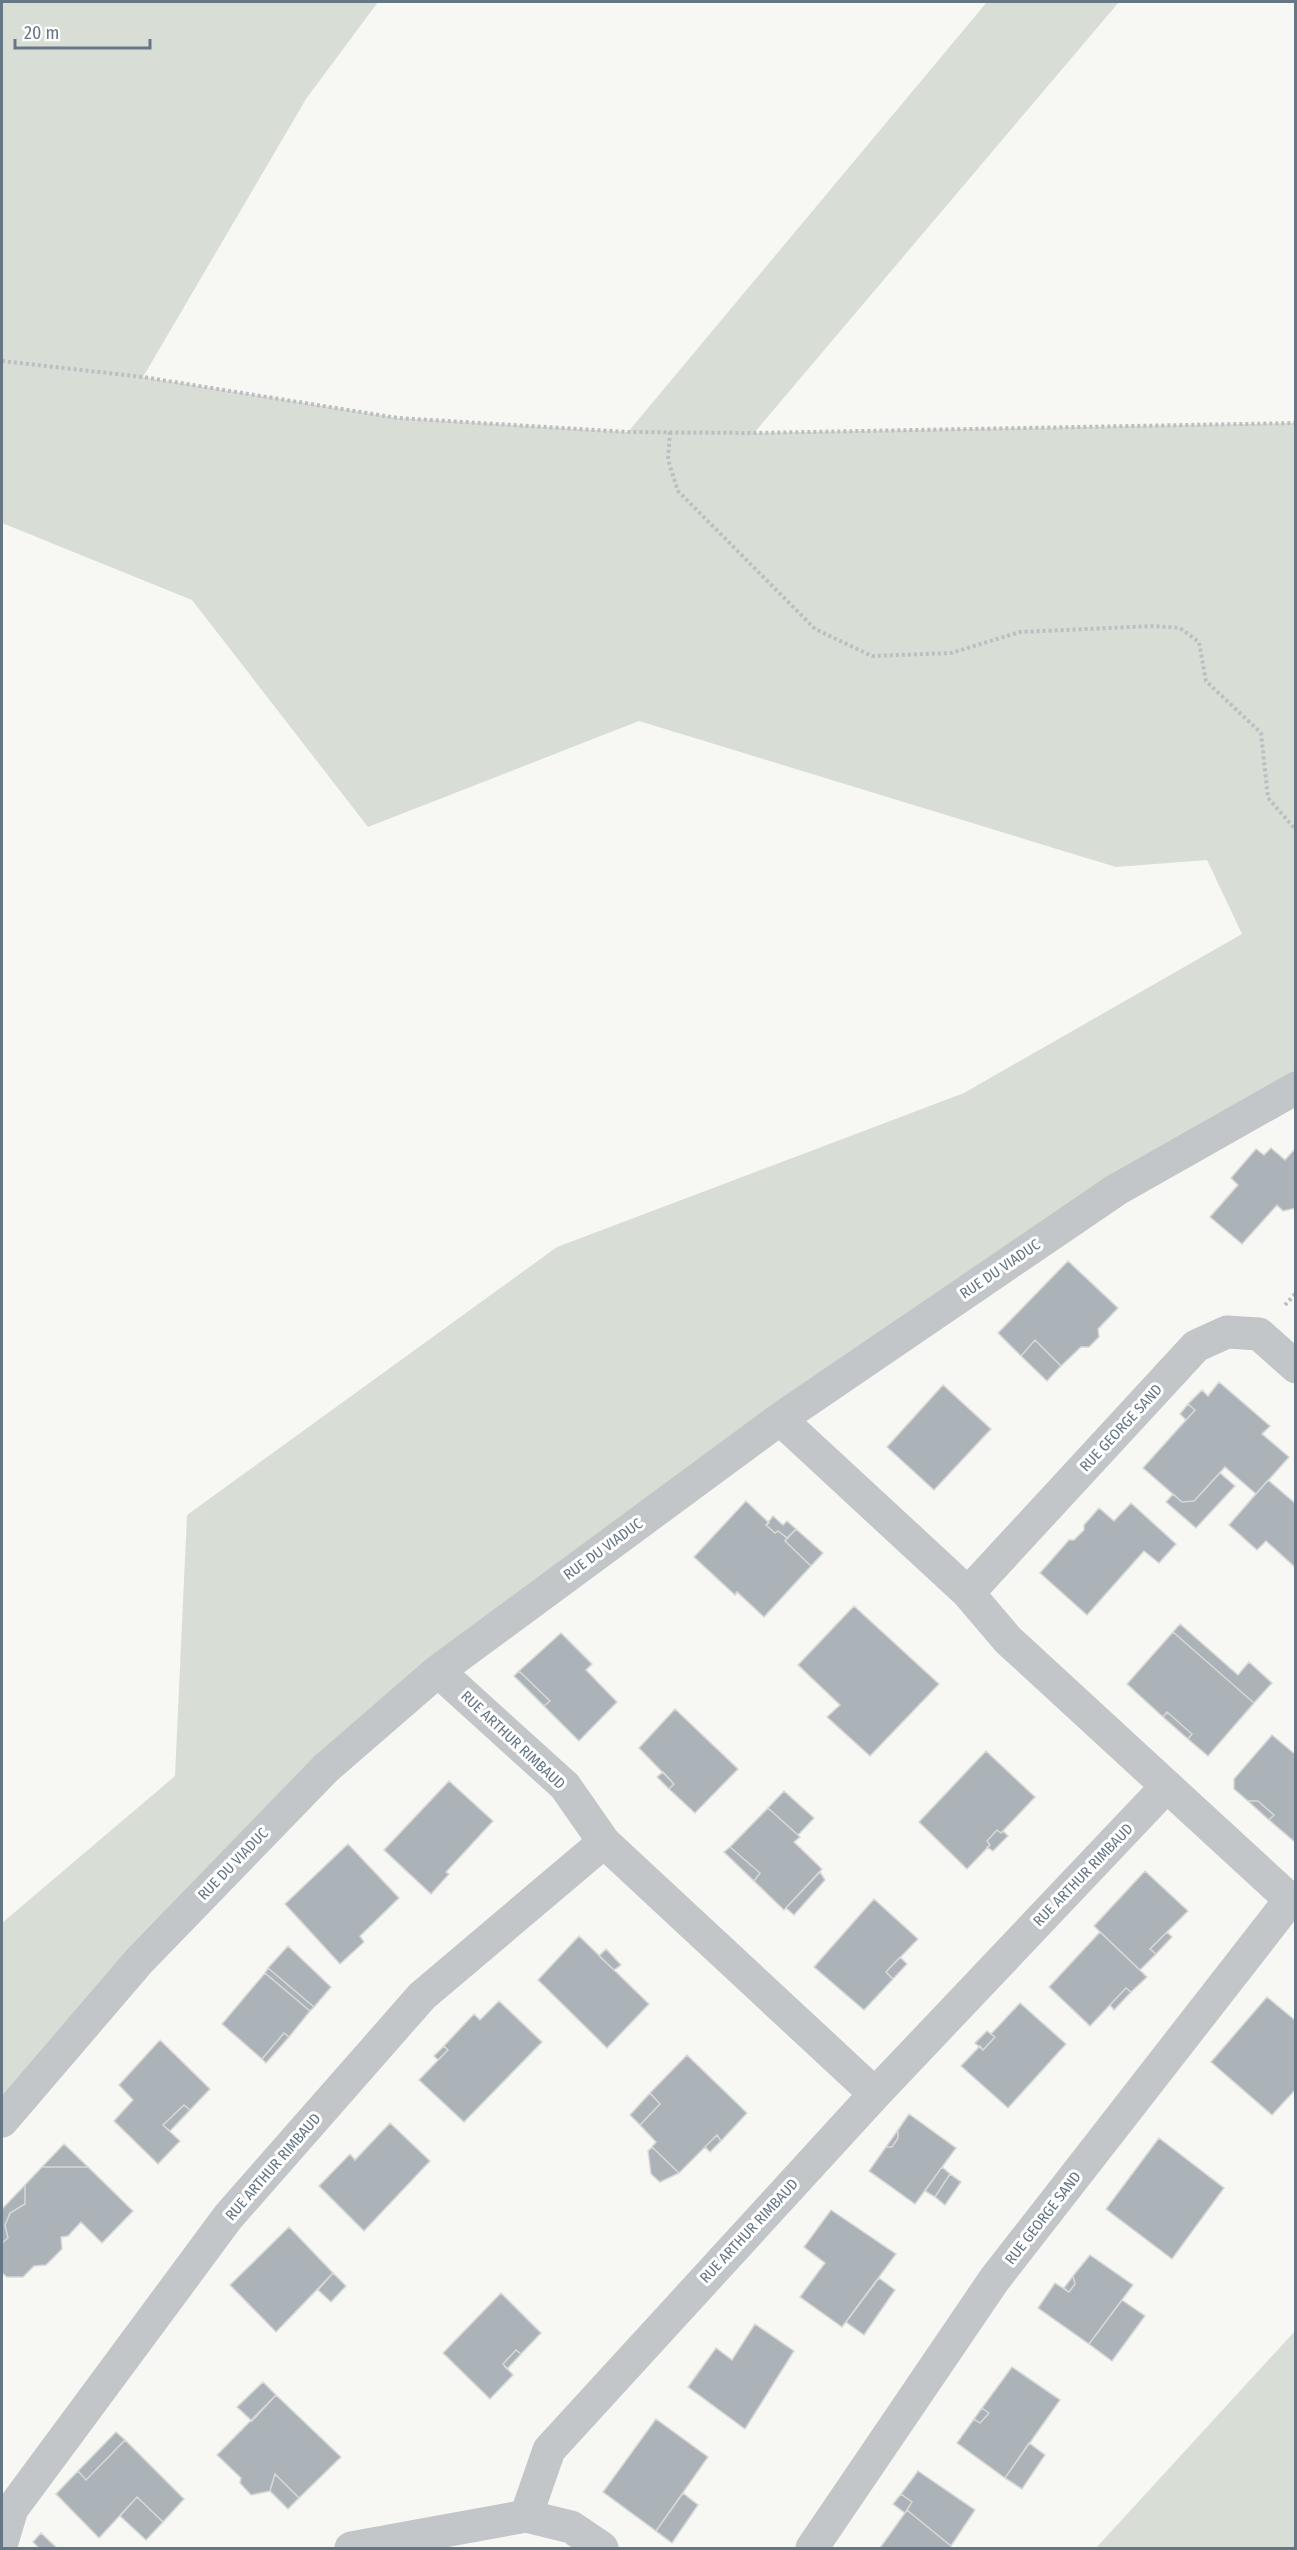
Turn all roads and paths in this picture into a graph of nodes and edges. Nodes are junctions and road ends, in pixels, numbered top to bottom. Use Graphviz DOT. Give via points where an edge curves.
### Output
graph roads {
  1 [pos="2,361"];
  2 [pos="1296,423"];
  3 [pos="670,432"];
  4 [pos="1296,830"];
  5 [pos="1296,1088"];
  6 [pos="1296,1366"];
  7 [pos="780,1419"];
  8 [pos="968,1593"];
  9 [pos="438,1671"];
  10 [pos="1167,1786"];
  11 [pos="604,1842"];
  12 [pos="1293,1902"];
  13 [pos="875,2094"];
  14 [pos="2,2121"];
  15 [pos="526,2516"];
  16 [pos="2,2542"];
  17 [pos="351,2548"];
  18 [pos="602,2548"];
  19 [pos="812,2548"];
  1 -- 3 [label="path" via="143,377 398,418"];
  2 -- 3 [label="path"];
  3 -- 4 [label="path" via="668,460 678,491 815,629 872,656 951,653 1020,632 1180,628 1198,642 1206,681 1261,733 1268,798"];
  5 -- 7 [label="street, RUE DU VIADUC" via="1116,1190"];
  6 -- 8 [label="street, RUE GEORGE SAND" via="1259,1334 1227,1332 1196,1346"];
  7 -- 8 [label="street, RUE GEORGE SAND"];
  7 -- 9 [label="street, RUE DU VIADUC"];
  8 -- 10 [label="street, RUE GEORGE SAND" via="1008,1641"];
  9 -- 11 [label="street, RUE ARTHUR RIMBAUD" via="565,1786"];
  9 -- 14 [label="street, RUE DU VIADUC" via="326,1768 139,1961"];
  10 -- 12 [label="street, RUE GEORGE SAND"];
  10 -- 13 [label="street, RUE ARTHUR RIMBAUD"];
  11 -- 13 [label="street, RUE ARTHUR RIMBAUD"];
  11 -- 16 [label="street, RUE ARTHUR RIMBAUD" via="422,1996 228,2217 12,2509"];
  12 -- 19 [label="street, RUE GEORGE SAND" via="994,2280"];
  13 -- 15 [label="street, RUE ARTHUR RIMBAUD" via="549,2450"];
  15 -- 17 [label="street"];
  15 -- 18 [label="street" via="571,2527"];
}
